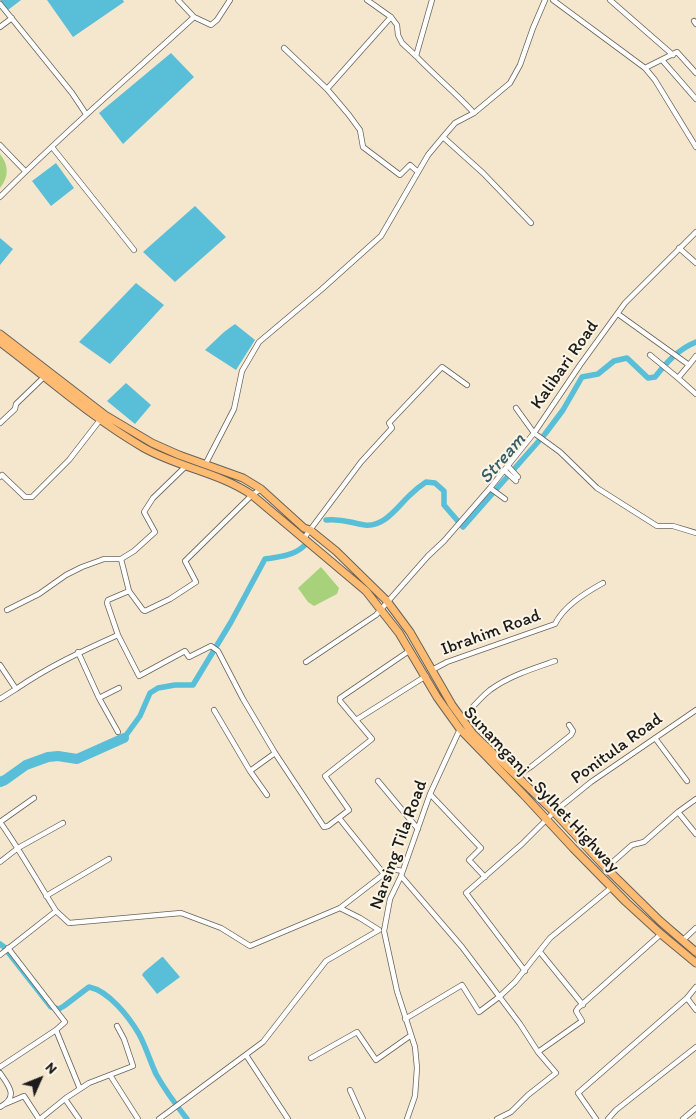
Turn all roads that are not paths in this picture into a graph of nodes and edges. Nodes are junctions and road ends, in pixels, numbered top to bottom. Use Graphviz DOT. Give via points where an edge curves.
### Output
graph roads {
  1 [pos="178,0"];
  2 [pos="230,0"];
  3 [pos="367,0"];
  4 [pos="432,0"];
  5 [pos="545,0"];
  6 [pos="553,0"];
  7 [pos="610,0"];
  8 [pos="0,4"];
  9 [pos="194,17"];
  10 [pos="391,17"];
  11 [pos="12,18"];
  12 [pos="0,27"];
  13 [pos="284,48"];
  14 [pos="673,55"];
  15 [pos="416,56"];
  16 [pos="662,60"];
  17 [pos="645,68"];
  18 [pos="696,73"];
  19 [pos="327,89"];
  20 [pos="696,99"];
  21 [pos="474,113"];
  22 [pos="86,114"];
  23 [pos="443,137"];
  24 [pos="0,145"];
  25 [pos="52,147"];
  26 [pos="696,147"];
  27 [pos="25,171"];
  28 [pos="418,172"];
  29 [pos="0,197"];
  30 [pos="531,223"];
  31 [pos="696,232"];
  32 [pos="679,248"];
  33 [pos="134,250"];
  34 [pos="696,263"];
  35 [pos="618,314"];
  36 [pos="0,334"];
  37 [pos="0,342"];
  38 [pos="650,355"];
  39 [pos="696,356"];
  40 [pos="689,365"];
  41 [pos="44,377"];
  42 [pos="678,378"];
  43 [pos="467,385"];
  44 [pos="696,394"];
  45 [pos="516,408"];
  46 [pos="100,420"];
  47 [pos="0,423"];
  48 [pos="534,433"];
  49 [pos="206,463"];
  50 [pos="185,467"];
  51 [pos="506,468"];
  52 [pos="1,475"];
  53 [pos="517,479"];
  54 [pos="490,488"];
  55 [pos="261,489"];
  56 [pos="252,495"];
  57 [pos="505,499"];
  58 [pos="310,530"];
  59 [pos="696,533"];
  60 [pos="304,538"];
  61 [pos="121,559"];
  62 [pos="603,583"];
  63 [pos="129,591"];
  64 [pos="387,601"];
  65 [pos="382,609"];
  66 [pos="8,610"];
  67 [pos="118,635"];
  68 [pos="409,651"];
  69 [pos="78,652"];
  70 [pos="555,661"];
  71 [pos="306,662"];
  72 [pos="0,665"];
  73 [pos="432,670"];
  74 [pos="426,676"];
  75 [pos="119,688"];
  76 [pos="16,689"];
  77 [pos="100,698"];
  78 [pos="0,699"];
  79 [pos="214,710"];
  80 [pos="696,710"];
  81 [pos="462,718"];
  82 [pos="356,720"];
  83 [pos="569,725"];
  84 [pos="460,729"];
  85 [pos="118,732"];
  86 [pos="655,738"];
  87 [pos="275,754"];
  88 [pos="250,771"];
  89 [pos="518,776"];
  90 [pos="378,781"];
  91 [pos="686,781"];
  92 [pos="430,794"];
  93 [pos="267,795"];
  94 [pos="34,798"];
  95 [pos="696,799"];
  96 [pos="554,812"];
  97 [pos="678,812"];
  98 [pos="339,818"];
  99 [pos="546,820"];
  100 [pos="0,822"];
  101 [pos="63,823"];
  102 [pos="418,829"];
  103 [pos="696,834"];
  104 [pos="18,848"];
  105 [pos="109,859"];
  106 [pos="0,862"];
  107 [pos="606,868"];
  108 [pos="384,874"];
  109 [pos="401,874"];
  110 [pos="484,877"];
  111 [pos="612,887"];
  112 [pos="46,896"];
  113 [pos="641,902"];
  114 [pos="340,908"];
  115 [pos="634,909"];
  116 [pos="56,911"];
  117 [pos="696,928"];
  118 [pos="381,930"];
  119 [pos="661,934"];
  120 [pos="682,941"];
  121 [pos="5,951"];
  122 [pos="540,952"];
  123 [pos="696,952"];
  124 [pos="696,963"];
  125 [pos="525,971"];
  126 [pos="696,987"];
  127 [pos="499,997"];
  128 [pos="687,998"];
  129 [pos="583,1004"];
  130 [pos="696,1010"];
  131 [pos="405,1019"];
  132 [pos="117,1026"];
  133 [pos="56,1030"];
  134 [pos="410,1036"];
  135 [pos="696,1047"];
  136 [pos="538,1052"];
  137 [pos="246,1055"];
  138 [pos="311,1058"];
  139 [pos="0,1067"];
  140 [pos="0,1073"];
  141 [pos="110,1074"];
  142 [pos="80,1089"];
  143 [pos="350,1090"];
  144 [pos="65,1099"];
  145 [pos="5,1104"];
  146 [pos="0,1107"];
  147 [pos="696,1108"];
  148 [pos="165,1117"];
  149 [pos="39,1119"];
  150 [pos="79,1119"];
  151 [pos="138,1119"];
  152 [pos="159,1119"];
  153 [pos="288,1119"];
  154 [pos="363,1119"];
  155 [pos="407,1119"];
  156 [pos="497,1119"];
  157 [pos="596,1119"];
  158 [pos="608,1119"];
  159 [pos="683,1119"];
  1 -- 9 [label="street"];
  2 -- 9 [label="street" via="210,25"];
  3 -- 10 [label="street"];
  4 -- 15 [label="street"];
  5 -- 21 [label="street" via="510,83"];
  6 -- 17 [label="street"];
  7 -- 14 [label="street"];
  8 -- 11 [label="street"];
  9 -- 22 [label="street"];
  10 -- 15 [label="street" via="402,43"];
  10 -- 19 [label="street"];
  11 -- 12 [label="street"];
  11 -- 22 [label="street"];
  13 -- 19 [label="street"];
  14 -- 16 [label="street"];
  14 -- 18 [label="street" via="677,52"];
  15 -- 21 [label="street"];
  16 -- 17 [label="street"];
  16 -- 20 [label="street"];
  17 -- 26 [label="street"];
  19 -- 28 [label="street" via="360,130 363,147 400,175 410,165"];
  21 -- 23 [label="street" via="455,123"];
  22 -- 25 [label="street"];
  23 -- 28 [label="street"];
  23 -- 30 [label="street"];
  24 -- 27 [label="street"];
  25 -- 27 [label="street"];
  25 -- 33 [label="street"];
  27 -- 29 [label="street"];
  28 -- 49 [label="street" via="381,236 259,342 242,371 234,409"];
  31 -- 32 [label="street, Kalibari Road"];
  32 -- 34 [label="street"];
  32 -- 35 [label="street, Kalibari Road"];
  35 -- 40 [label="street"];
  35 -- 48 [label="street, Kalibari Road"];
  36 -- 49 [label="main road, Sunamganj - Sylhet Highway" via="105,415 152,443"];
  37 -- 41 [label="main road, Sunamganj - Sylhet Highway"];
  38 -- 42 [label="street"];
  39 -- 40 [label="street"];
  40 -- 42 [label="street"];
  41 -- 46 [label="main road, Sunamganj - Sylhet Highway"];
  41 -- 47 [label="street"];
  42 -- 44 [label="street"];
  43 -- 58 [label="street" via="442,367 389,423 392,428 361,462"];
  45 -- 48 [label="street"];
  46 -- 50 [label="main road, Sunamganj - Sylhet Highway" via="146,449"];
  46 -- 52 [label="street" via="70,460 32,497 26,497"];
  48 -- 51 [label="street, Kalibari Road"];
  48 -- 59 [label="street" via="560,452 597,488 657,526 672,526"];
  49 -- 55 [label="main road, Sunamganj - Sylhet Highway"];
  50 -- 56 [label="main road, Sunamganj - Sylhet Highway" via="236,484"];
  50 -- 61 [label="street" via="144,512 155,532"];
  51 -- 53 [label="street"];
  51 -- 54 [label="street, Kalibari Road"];
  54 -- 57 [label="street"];
  54 -- 64 [label="street, Kalibari Road"];
  55 -- 56 [label="street"];
  55 -- 58 [label="main road, Sunamganj - Sylhet Highway"];
  56 -- 60 [label="main road, Sunamganj - Sylhet Highway"];
  56 -- 63 [label="street" via="185,561 196,582 145,611"];
  58 -- 60 [label="street"];
  58 -- 64 [label="main road, Sunamganj - Sylhet Highway"];
  60 -- 65 [label="main road, Sunamganj - Sylhet Highway" via="366,591"];
  61 -- 63 [label="street"];
  61 -- 66 [label="street" via="104,559 82,567"];
  62 -- 73 [label="street, Ibrahim Road" via="573,603 555,624"];
  63 -- 67 [label="street" via="107,601"];
  64 -- 65 [label="street, Kalibari Road"];
  64 -- 73 [label="main road, Sunamganj - Sylhet Highway"];
  65 -- 68 [label="main road, Sunamganj - Sylhet Highway"];
  65 -- 71 [label="street, Kalibari Road"];
  67 -- 69 [label="street"];
  67 -- 87 [label="street" via="139,676 185,651 189,657 212,646 218,651"];
  68 -- 74 [label="main road, Sunamganj - Sylhet Highway"];
  68 -- 82 [label="street" via="340,698"];
  69 -- 76 [label="street"];
  69 -- 77 [label="street"];
  70 -- 81 [label="street" via="502,682"];
  72 -- 76 [label="street"];
  73 -- 81 [label="main road, Sunamganj - Sylhet Highway"];
  74 -- 82 [label="street"];
  74 -- 84 [label="main road, Sunamganj - Sylhet Highway"];
  75 -- 77 [label="street"];
  76 -- 78 [label="street"];
  77 -- 85 [label="street"];
  79 -- 88 [label="street"];
  80 -- 86 [label="street, Ponitula Road"];
  81 -- 89 [label="main road, Sunamganj - Sylhet Highway"];
  82 -- 98 [label="street" via="372,739 325,776 349,807 348,812"];
  83 -- 89 [label="street" via="573,731 571,735"];
  84 -- 92 [label="street, Narsing Tila Road"];
  84 -- 99 [label="main road, Sunamganj - Sylhet Highway"];
  86 -- 91 [label="street"];
  86 -- 96 [label="street, Ponitula Road"];
  87 -- 88 [label="street"];
  87 -- 98 [label="street" via="324,827"];
  88 -- 93 [label="street"];
  89 -- 96 [label="main road, Sunamganj - Sylhet Highway"];
  90 -- 102 [label="street"];
  92 -- 102 [label="street, Narsing Tila Road"];
  92 -- 110 [label="street" via="481,848 469,860"];
  94 -- 100 [label="street"];
  95 -- 97 [label="street"];
  96 -- 99 [label="street, Ponitula Road"];
  96 -- 107 [label="main road, Sunamganj - Sylhet Highway"];
  97 -- 103 [label="street"];
  97 -- 107 [label="street" via="644,842 632,845"];
  98 -- 108 [label="street"];
  99 -- 110 [label="street, Ponitula Road"];
  99 -- 111 [label="main road, Sunamganj - Sylhet Highway"];
  100 -- 104 [label="street"];
  101 -- 104 [label="street"];
  102 -- 109 [label="street, Narsing Tila Road"];
  104 -- 106 [label="street"];
  104 -- 112 [label="street"];
  105 -- 112 [label="street"];
  107 -- 113 [label="main road, Sunamganj - Sylhet Highway"];
  108 -- 109 [label="street" via="393,869"];
  108 -- 114 [label="street"];
  109 -- 118 [label="street, Narsing Tila Road"];
  109 -- 127 [label="street"];
  110 -- 125 [label="street, Ponitula Road" via="466,892"];
  111 -- 115 [label="main road, Sunamganj - Sylhet Highway"];
  111 -- 122 [label="street" via="550,938"];
  112 -- 116 [label="street"];
  113 -- 115 [label="main road"];
  113 -- 120 [label="main road, Sunamganj - Sylhet Highway"];
  114 -- 116 [label="street" via="250,946 221,928 181,913 69,922"];
  114 -- 118 [label="street"];
  115 -- 119 [label="main road, Sunamganj - Sylhet Highway"];
  116 -- 121 [label="street"];
  117 -- 120 [label="street"];
  118 -- 131 [label="street, Narsing Tila Road"];
  118 -- 137 [label="street" via="326,961 263,1042"];
  119 -- 124 [label="main road, Sunamganj - Sylhet Highway"];
  119 -- 129 [label="street"];
  120 -- 123 [label="main road, Sunamganj - Sylhet Highway"];
  121 -- 133 [label="street" via="64,1020"];
  122 -- 125 [label="street"];
  122 -- 129 [label="street"];
  125 -- 127 [label="street"];
  126 -- 128 [label="street"];
  127 -- 131 [label="street" via="479,1012 462,985"];
  127 -- 136 [label="street"];
  128 -- 130 [label="street"];
  128 -- 157 [label="street" via="578,1093"];
  129 -- 136 [label="street" via="576,1011 582,1022"];
  131 -- 134 [label="street, Narsing Tila Road"];
  132 -- 141 [label="street" via="133,1066"];
  133 -- 139 [label="street"];
  133 -- 142 [label="street"];
  134 -- 138 [label="street" via="376,1060 357,1032"];
  134 -- 155 [label="street, Narsing Tila Road" via="415,1047 417,1068 415,1096"];
  135 -- 158 [label="street"];
  136 -- 156 [label="street" via="556,1073 511,1112"];
  137 -- 148 [label="street"];
  137 -- 153 [label="street"];
  140 -- 145 [label="street" via="10,1088 11,1095"];
  141 -- 142 [label="street"];
  141 -- 151 [label="street"];
  142 -- 144 [label="street"];
  143 -- 154 [label="street"];
  144 -- 149 [label="street"];
  144 -- 150 [label="street"];
  145 -- 146 [label="street"];
  145 -- 149 [label="street" via="24,1096"];
  147 -- 159 [label="street"];
  148 -- 152 [label="street"];
}
